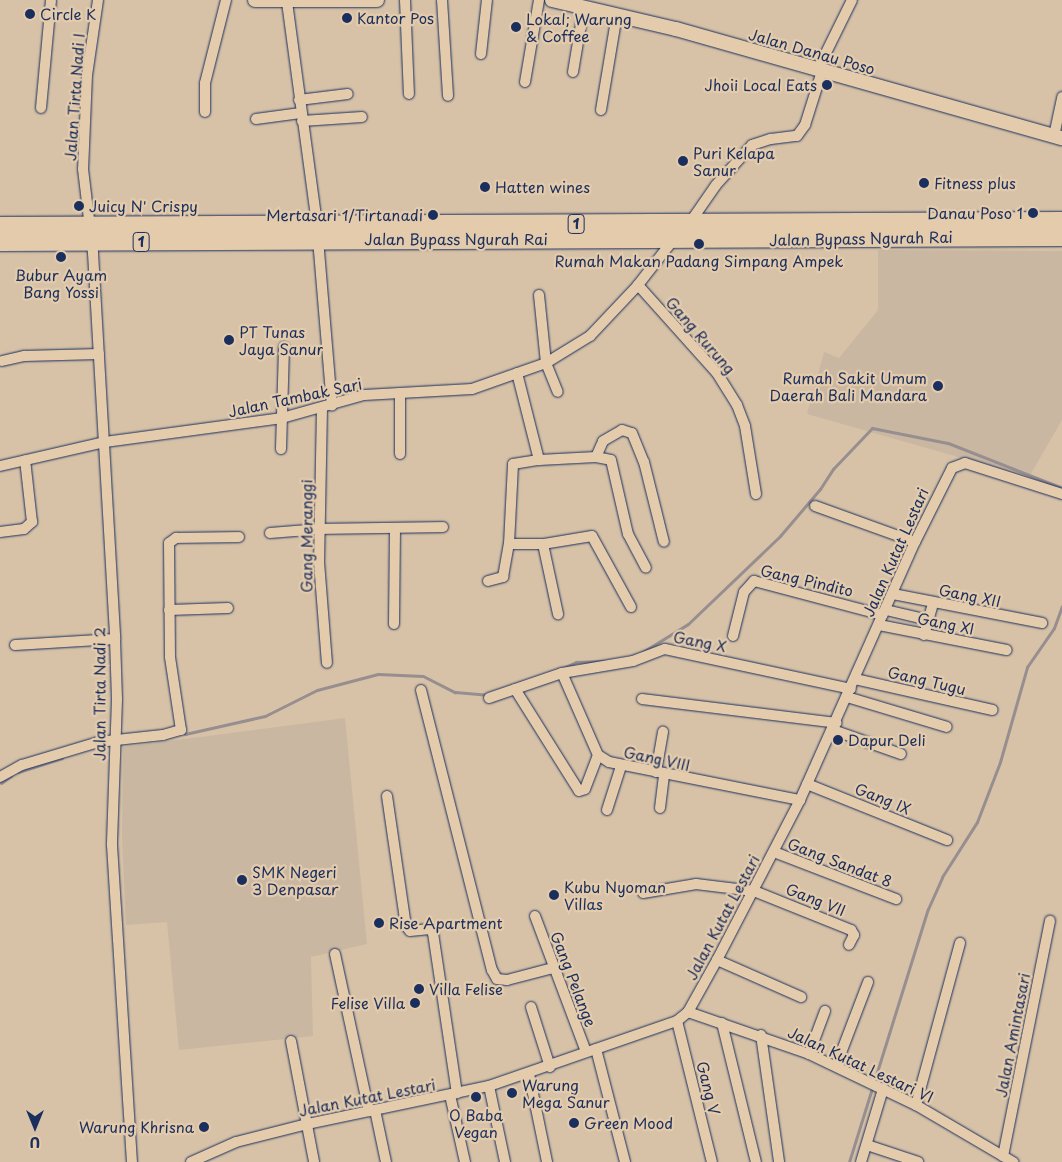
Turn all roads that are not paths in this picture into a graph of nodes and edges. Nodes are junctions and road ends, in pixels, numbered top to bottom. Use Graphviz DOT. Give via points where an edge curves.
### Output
graph roads {
  1 [pos="51,0"];
  2 [pos="98,0"];
  3 [pos="226,0"];
  4 [pos="255,0"];
  5 [pos="377,0"];
  6 [pos="405,0"];
  7 [pos="442,0"];
  8 [pos="487,0"];
  9 [pos="539,0"];
  10 [pos="552,0"];
  11 [pos="852,0"];
  12 [pos="287,2"];
  13 [pos="584,6"];
  14 [pos="618,14"];
  15 [pos="481,54"];
  16 [pos="820,70"];
  17 [pos="573,72"];
  18 [pos="525,82"];
  19 [pos="348,94"];
  20 [pos="409,94"];
  21 [pos="448,96"];
  22 [pos="1062,97"];
  23 [pos="299,100"];
  24 [pos="41,108"];
  25 [pos="601,110"];
  26 [pos="205,112"];
  27 [pos="302,117"];
  28 [pos="362,117"];
  29 [pos="256,119"];
  30 [pos="1058,137"];
  31 [pos="1062,220"];
  32 [pos="689,224"];
  33 [pos="0,226"];
  34 [pos="792,230"];
  35 [pos="318,231"];
  36 [pos="91,234"];
  37 [pos="1062,237"];
  38 [pos="674,239"];
  39 [pos="0,242"];
  40 [pos="638,285"];
  41 [pos="539,295"];
  42 [pos="284,347"];
  43 [pos="98,354"];
  44 [pos="2,361"];
  45 [pos="546,363"];
  46 [pos="517,373"];
  47 [pos="558,392"];
  48 [pos="400,393"];
  49 [pos="327,406"];
  50 [pos="282,418"];
  51 [pos="105,442"];
  52 [pos="281,449"];
  53 [pos="400,454"];
  54 [pos="596,458"];
  55 [pos="25,460"];
  56 [pos="539,460"];
  57 [pos="0,466"];
  58 [pos="756,494"];
  59 [pos="1062,494"];
  60 [pos="815,506"];
  61 [pos="443,527"];
  62 [pos="320,529"];
  63 [pos="395,529"];
  64 [pos="0,532"];
  65 [pos="270,533"];
  66 [pos="239,537"];
  67 [pos="664,542"];
  68 [pos="915,542"];
  69 [pos="509,544"];
  70 [pos="543,544"];
  71 [pos="646,568"];
  72 [pos="488,581"];
  73 [pos="893,594"];
  74 [pos="933,603"];
  75 [pos="631,607"];
  76 [pos="228,608"];
  77 [pos="169,610"];
  78 [pos="558,614"];
  79 [pos="883,617"];
  80 [pos="928,620"];
  81 [pos="1042,623"];
  82 [pos="394,624"];
  83 [pos="924,635"];
  84 [pos="733,636"];
  85 [pos="115,639"];
  86 [pos="15,645"];
  87 [pos="1007,650"];
  88 [pos="327,663"];
  89 [pos="562,673"];
  90 [pos="855,679"];
  91 [pos="515,689"];
  92 [pos="421,690"];
  93 [pos="849,693"];
  94 [pos="489,698"];
  95 [pos="642,698"];
  96 [pos="993,710"];
  97 [pos="835,726"];
  98 [pos="947,727"];
  99 [pos="663,732"];
  100 [pos="116,739"];
  101 [pos="901,754"];
  102 [pos="598,755"];
  103 [pos="621,766"];
  104 [pos="660,773"];
  105 [pos="0,777"];
  106 [pos="807,784"];
  107 [pos="387,796"];
  108 [pos="800,800"];
  109 [pos="660,808"];
  110 [pos="607,810"];
  111 [pos="947,840"];
  112 [pos="774,852"];
  113 [pos="754,891"];
  114 [pos="643,893"];
  115 [pos="896,900"];
  116 [pos="535,916"];
  117 [pos="1050,921"];
  118 [pos="960,944"];
  119 [pos="849,945"];
  120 [pos="335,954"];
  121 [pos="717,960"];
  122 [pos="552,968"];
  123 [pos="868,982"];
  124 [pos="801,997"];
  125 [pos="531,1007"];
  126 [pos="825,1011"];
  127 [pos="688,1012"];
  128 [pos="677,1021"];
  129 [pos="722,1023"];
  130 [pos="761,1035"];
  131 [pos="291,1041"];
  132 [pos="591,1051"];
  133 [pos="809,1054"];
  134 [pos="836,1066"];
  135 [pos="550,1067"];
  136 [pos="529,1074"];
  137 [pos="489,1086"];
  138 [pos="881,1088"];
  139 [pos="454,1094"];
  140 [pos="916,1104"];
  141 [pos="372,1110"];
  142 [pos="307,1124"];
  143 [pos="867,1145"];
  144 [pos="209,1158"];
  145 [pos="1009,1160"];
  146 [pos="132,1162"];
  147 [pos="191,1162"];
  148 [pos="314,1162"];
  149 [pos="386,1162"];
  150 [pos="465,1162"];
  151 [pos="505,1162"];
  152 [pos="547,1162"];
  153 [pos="625,1162"];
  154 [pos="712,1162"];
  155 [pos="756,1162"];
  156 [pos="779,1162"];
  157 [pos="861,1162"];
  158 [pos="918,1162"];
  1 -- 24 [label="street"];
  2 -- 36 [label="street, Jalan Tirta Nadi I" via="87,75 83,133"];
  3 -- 26 [label="street" via="205,83"];
  4 -- 12 [label="street"];
  5 -- 12 [label="street"];
  6 -- 20 [label="street"];
  7 -- 21 [label="street"];
  8 -- 15 [label="street"];
  9 -- 18 [label="street"];
  10 -- 13 [label="street, Jalan Danau Poso"];
  11 -- 16 [label="street"];
  12 -- 23 [label="street, Gang Meranggi"];
  13 -- 14 [label="street, Jalan Danau Poso"];
  13 -- 17 [label="street"];
  14 -- 16 [label="street, Jalan Danau Poso"];
  14 -- 25 [label="street"];
  16 -- 30 [label="street, Jalan Danau Poso"];
  16 -- 32 [label="street" via="801,131 790,139 771,139 752,145 716,185"];
  19 -- 23 [label="street"];
  22 -- 30 [label="street"];
  23 -- 27 [label="street, Gang Meranggi"];
  27 -- 28 [label="street"];
  27 -- 29 [label="street"];
  27 -- 35 [label="street, Gang Meranggi"];
  31 -- 34 [label="highway, Jalan Bypass Ngurah Rai / 1"];
  32 -- 34 [label="highway, Jalan Bypass Ngurah Rai / 1"];
  32 -- 35 [label="highway, Jalan Bypass Ngurah Rai / 1"];
  33 -- 36 [label="highway, Jalan Bypass Ngurah Rai / 1"];
  34 -- 37 [label="highway, Jalan Bypass Ngurah Rai / 1"];
  34 -- 38 [label="highway, Jalan Bypass Ngurah Rai / 1"];
  35 -- 36 [label="highway, Jalan Bypass Ngurah Rai / 1"];
  35 -- 38 [label="highway, Jalan Bypass Ngurah Rai / 1"];
  35 -- 49 [label="street, Gang Meranggi"];
  36 -- 39 [label="highway, Jalan Bypass Ngurah Rai / 1"];
  36 -- 43 [label="street, Jalan Tirta Nadi 2"];
  38 -- 40 [label="street, Jalan Tambak Sari"];
  40 -- 45 [label="street, Jalan Tambak Sari" via="590,336"];
  40 -- 58 [label="street, Gang Rurung" via="717,372 737,405 745,426"];
  41 -- 45 [label="street"];
  42 -- 50 [label="street"];
  43 -- 44 [label="street" via="24,356"];
  43 -- 51 [label="street, Jalan Tirta Nadi 2"];
  45 -- 46 [label="street, Jalan Tambak Sari"];
  45 -- 47 [label="street"];
  46 -- 48 [label="street, Jalan Tambak Sari" via="472,389"];
  46 -- 56 [label="street"];
  48 -- 49 [label="street, Jalan Tambak Sari" via="364,396"];
  48 -- 53 [label="street"];
  49 -- 50 [label="street, Jalan Tambak Sari"];
  49 -- 62 [label="street, Gang Meranggi"];
  50 -- 51 [label="street, Jalan Tambak Sari"];
  50 -- 52 [label="street"];
  51 -- 55 [label="street, Jalan Tambak Sari"];
  51 -- 85 [label="street, Jalan Tirta Nadi 2"];
  54 -- 56 [label="street"];
  54 -- 67 [label="street" via="603,441 622,430 632,433 644,462"];
  54 -- 71 [label="street" via="608,458 613,464 628,534"];
  55 -- 57 [label="street, Jalan Tambak Sari"];
  55 -- 64 [label="street" via="32,522 24,529"];
  56 -- 69 [label="street" via="516,462 510,469"];
  59 -- 68 [label="street, Jalan Kutat Lestari" via="965,463 957,464 944,480"];
  60 -- 68 [label="street"];
  61 -- 63 [label="street"];
  62 -- 63 [label="street"];
  62 -- 65 [label="street"];
  62 -- 88 [label="street, Gang Meranggi" via="323,638"];
  63 -- 82 [label="street"];
  66 -- 77 [label="street" via="171,540"];
  68 -- 73 [label="street, Jalan Kutat Lestari"];
  69 -- 70 [label="street"];
  69 -- 72 [label="street" via="503,577"];
  70 -- 75 [label="street" via="589,535 595,537"];
  70 -- 78 [label="street"];
  73 -- 74 [label="street, Gang XII"];
  73 -- 79 [label="street, Jalan Kutat Lestari"];
  74 -- 80 [label="street"];
  74 -- 81 [label="street, Gang XII"];
  76 -- 77 [label="street"];
  77 -- 100 [label="street" via="173,693 181,730"];
  79 -- 80 [label="street"];
  79 -- 83 [label="street, Gang XI"];
  79 -- 84 [label="street, Gang Pindito" via="754,582 744,592"];
  79 -- 90 [label="street, Jalan Kutat Lestari"];
  80 -- 83 [label="street"];
  83 -- 87 [label="street, Gang XI"];
  85 -- 86 [label="street"];
  85 -- 100 [label="street, Jalan Tirta Nadi 2"];
  89 -- 91 [label="street, Gang X"];
  89 -- 93 [label="street, Gang X" via="633,661 666,649"];
  89 -- 102 [label="street"];
  90 -- 93 [label="street, Jalan Kutat Lestari"];
  90 -- 96 [label="street, Gang Tugu"];
  91 -- 94 [label="street, Gang X"];
  91 -- 102 [label="street" via="579,791 585,789"];
  92 -- 122 [label="street" via="492,970 498,979 507,980"];
  93 -- 97 [label="street, Jalan Kutat Lestari"];
  93 -- 98 [label="street, Gang X"];
  95 -- 97 [label="street"];
  97 -- 101 [label="street"];
  97 -- 106 [label="street, Jalan Kutat Lestari"];
  99 -- 104 [label="street"];
  100 -- 105 [label="street" via="47,757"];
  100 -- 146 [label="street, Jalan Tirta Nadi 2" via="112,845"];
  102 -- 103 [label="street, Gang VIII"];
  103 -- 104 [label="street, Gang VIII"];
  103 -- 110 [label="street"];
  104 -- 108 [label="street, Gang VIII"];
  104 -- 109 [label="street"];
  106 -- 108 [label="street, Jalan Kutat Lestari"];
  106 -- 111 [label="street, Gang IX"];
  107 -- 139 [label="street" via="406,926 410,931 430,929 433,933"];
  108 -- 112 [label="street, Jalan Kutat Lestari"];
  112 -- 113 [label="street, Jalan Kutat Lestari"];
  112 -- 115 [label="street, Gang Sandat 8"];
  113 -- 114 [label="street" via="696,884"];
  113 -- 119 [label="street, Gang VII" via="851,930 854,935"];
  113 -- 121 [label="street, Jalan Kutat Lestari"];
  116 -- 122 [label="street, Gang Pelange"];
  117 -- 145 [label="street, Jalan Amintasari"];
  118 -- 140 [label="street"];
  120 -- 141 [label="street"];
  121 -- 124 [label="street"];
  121 -- 127 [label="street, Jalan Kutat Lestari"];
  122 -- 132 [label="street, Gang Pelange"];
  123 -- 134 [label="street"];
  125 -- 135 [label="street"];
  126 -- 133 [label="street"];
  127 -- 128 [label="street, Jalan Kutat Lestari"];
  127 -- 129 [label="street, Jalan Kutat Lestari VI"];
  128 -- 132 [label="street, Jalan Kutat Lestari"];
  128 -- 154 [label="street, Gang V"];
  129 -- 130 [label="street, Jalan Kutat Lestari VI"];
  129 -- 155 [label="street"];
  130 -- 133 [label="street, Jalan Kutat Lestari VI"];
  130 -- 156 [label="street"];
  131 -- 142 [label="street"];
  132 -- 135 [label="street, Jalan Kutat Lestari"];
  132 -- 153 [label="street, Gang Pelange"];
  133 -- 134 [label="street, Jalan Kutat Lestari VI"];
  134 -- 138 [label="street, Jalan Kutat Lestari VI"];
  135 -- 136 [label="street, Jalan Kutat Lestari"];
  136 -- 137 [label="street, Jalan Kutat Lestari"];
  136 -- 152 [label="street"];
  137 -- 139 [label="street, Jalan Kutat Lestari"];
  137 -- 151 [label="street"];
  138 -- 140 [label="street, Jalan Kutat Lestari VI"];
  138 -- 143 [label="street"];
  139 -- 141 [label="street, Jalan Kutat Lestari"];
  139 -- 150 [label="street"];
  140 -- 145 [label="street, Jalan Kutat Lestari VI"];
  141 -- 142 [label="street, Jalan Kutat Lestari"];
  141 -- 149 [label="street"];
  142 -- 144 [label="street, Jalan Kutat Lestari"];
  142 -- 148 [label="street"];
  143 -- 157 [label="street"];
  143 -- 158 [label="street"];
  144 -- 147 [label="street, Jalan Kutat Lestari"];
}
